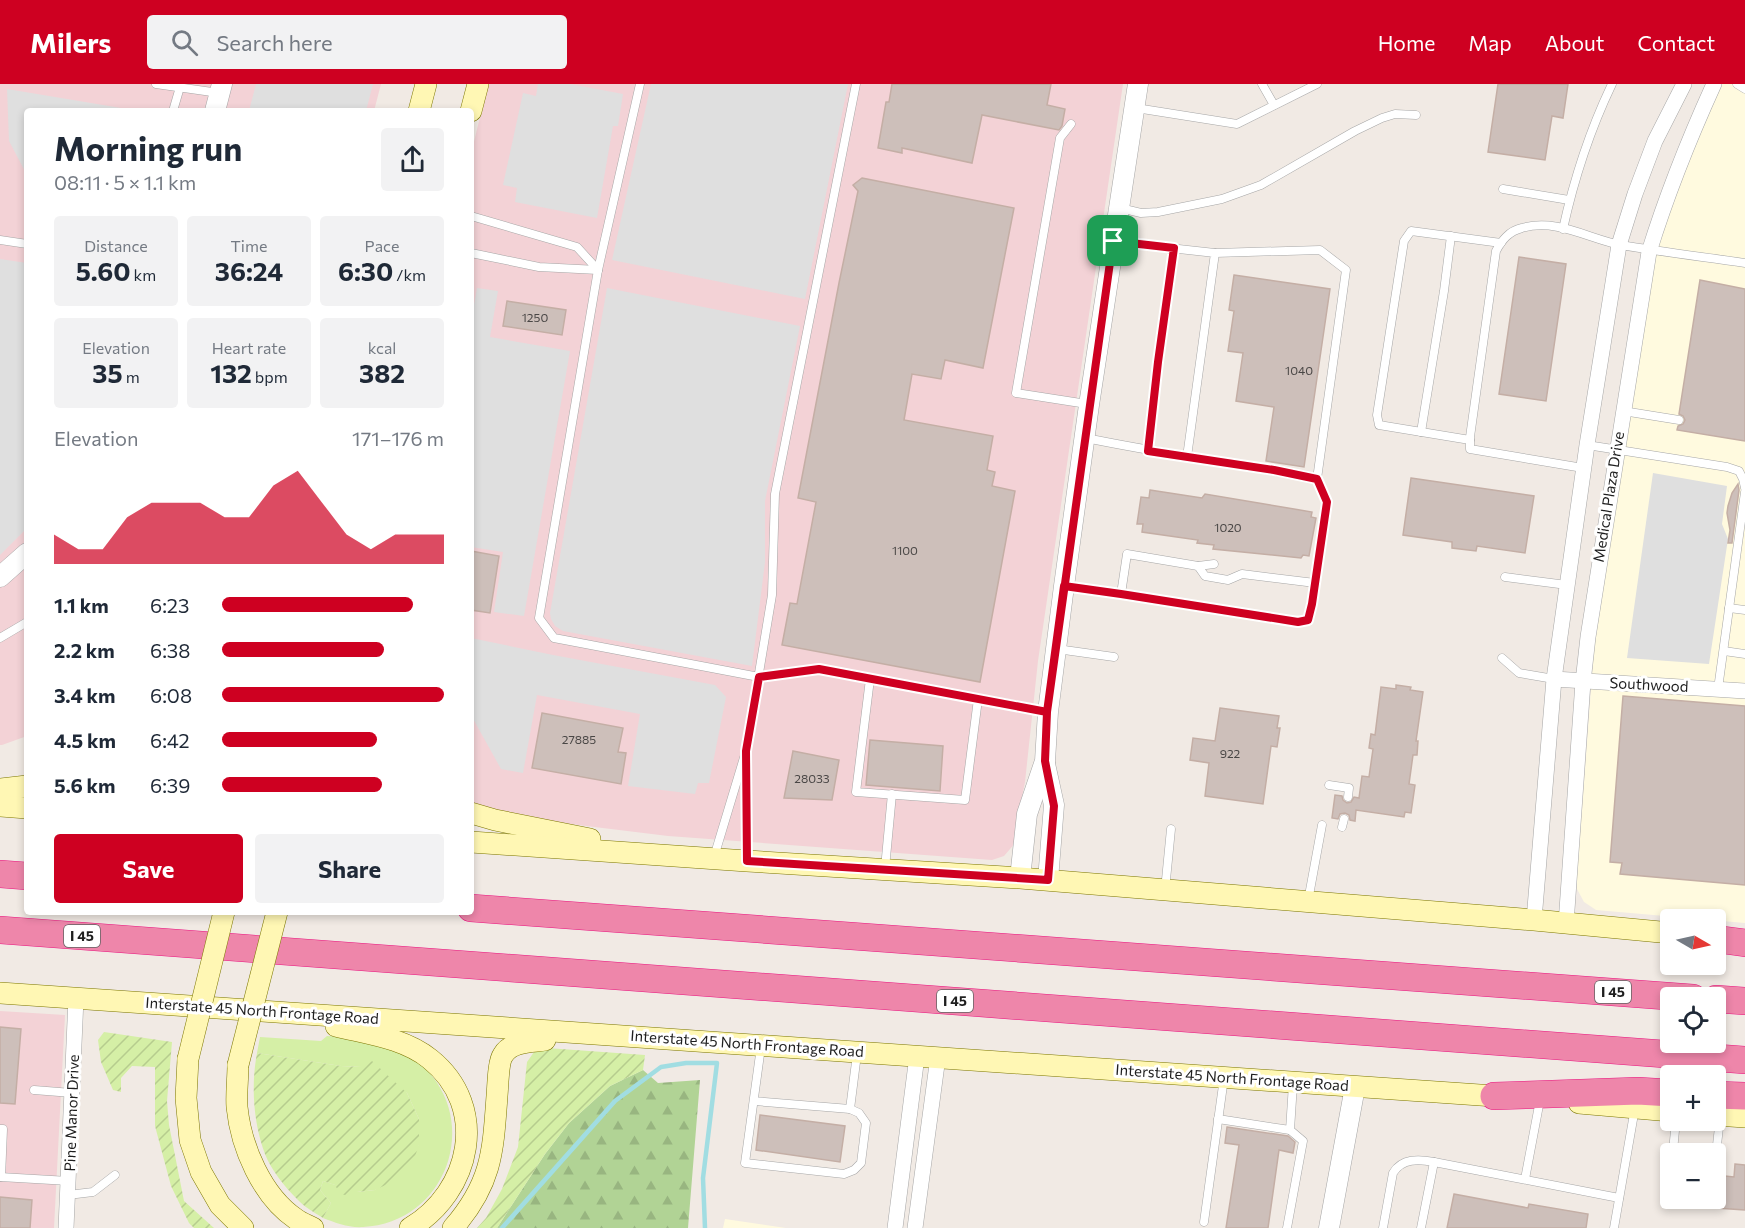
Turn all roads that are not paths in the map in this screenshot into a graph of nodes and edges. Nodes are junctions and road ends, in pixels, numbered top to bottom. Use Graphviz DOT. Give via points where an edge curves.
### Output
graph roads {
  1 [pos="156,84"];
  2 [pos="426,84"];
  3 [pos="478,84"];
  4 [pos="640,84"];
  5 [pos="856,84"];
  6 [pos="1138,84"];
  7 [pos="1262,84"];
  8 [pos="1317,84"];
  9 [pos="1612,84"];
  10 [pos="1684,84"];
  11 [pos="1714,84"];
  12 [pos="1737,84"];
  13 [pos="180,87"];
  14 [pos="1745,90"];
  15 [pos="219,96"];
  16 [pos="1274,105"];
  17 [pos="174,108"];
  18 [pos="420,108"];
  19 [pos="472,108"];
  20 [pos="1134,108"];
  21 [pos="1416,115"];
  22 [pos="1071,124"];
  23 [pos="1503,189"];
  24 [pos="1569,200"];
  25 [pos="1118,208"];
  26 [pos="474,217"];
  27 [pos="1563,228"];
  28 [pos="1451,236"];
  29 [pos="0,240"];
  30 [pos="1113,241"];
  31 [pos="1501,243"];
  32 [pos="24,244"];
  33 [pos="1619,245"];
  34 [pos="1174,248"];
  35 [pos="1650,248"];
  36 [pos="1215,253"];
  37 [pos="474,254"];
  38 [pos="1745,262"];
  39 [pos="598,270"];
  40 [pos="1089,405"];
  41 [pos="1623,411"];
  42 [pos="1678,420"];
  43 [pos="1421,432"];
  44 [pos="1084,437"];
  45 [pos="1470,440"];
  46 [pos="1587,445"];
  47 [pos="1617,450"];
  48 [pos="1148,451"];
  49 [pos="1187,457"];
  50 [pos="1583,468"];
  51 [pos="1317,479"];
  52 [pos="1745,490"];
  53 [pos="24,556"];
  54 [pos="1214,564"];
  55 [pos="1198,566"];
  56 [pos="1233,568"];
  57 [pos="1242,574"];
  58 [pos="0,577"];
  59 [pos="1504,577"];
  60 [pos="1315,583"];
  61 [pos="1567,585"];
  62 [pos="1064,586"];
  63 [pos="1121,594"];
  64 [pos="1729,608"];
  65 [pos="1745,610"];
  66 [pos="24,624"];
  67 [pos="0,638"];
  68 [pos="1056,649"];
  69 [pos="1724,651"];
  70 [pos="1745,654"];
  71 [pos="1114,657"];
  72 [pos="1502,658"];
  73 [pos="759,677"];
  74 [pos="870,679"];
  75 [pos="1554,679"];
  76 [pos="1583,682"];
  77 [pos="1718,689"];
  78 [pos="1745,691"];
  79 [pos="978,699"];
  80 [pos="1047,712"];
  81 [pos="746,751"];
  82 [pos="1045,761"];
  83 [pos="1329,785"];
  84 [pos="24,786"];
  85 [pos="0,789"];
  86 [pos="892,795"];
  87 [pos="1348,796"];
  88 [pos="0,806"];
  89 [pos="24,808"];
  90 [pos="474,814"];
  91 [pos="1322,825"];
  92 [pos="1171,828"];
  93 [pos="474,842"];
  94 [pos="670,855"];
  95 [pos="713,858"];
  96 [pos="747,861"];
  97 [pos="885,869"];
  98 [pos="0,874"];
  99 [pos="24,876"];
  100 [pos="1020,878"];
  101 [pos="1048,880"];
  102 [pos="1165,891"];
  103 [pos="1308,902"];
  104 [pos="474,908"];
  105 [pos="223,915"];
  106 [pos="276,915"];
  107 [pos="1534,920"];
  108 [pos="1566,924"];
  109 [pos="0,930"];
  110 [pos="1660,932"];
  111 [pos="1726,939"];
  112 [pos="1745,942"];
  113 [pos="0,993"];
  114 [pos="1660,996"];
  115 [pos="76,998"];
  116 [pos="1726,1000"];
  117 [pos="1745,1001"];
  118 [pos="284,1013"];
  119 [pos="587,1034"];
  120 [pos="762,1045"];
  121 [pos="857,1052"];
  122 [pos="927,1057"];
  123 [pos="1745,1060"];
  124 [pos="1224,1078"];
  125 [pos="1293,1083"];
  126 [pos="1355,1087"];
  127 [pos="34,1090"];
  128 [pos="1660,1092"];
  129 [pos="72,1094"];
  130 [pos="1494,1096"];
  131 [pos="1745,1096"];
  132 [pos="1540,1100"];
  133 [pos="754,1101"];
  134 [pos="1726,1104"];
  135 [pos="1635,1108"];
  136 [pos="850,1109"];
  137 [pos="1660,1110"];
  138 [pos="1726,1111"];
  139 [pos="1745,1117"];
  140 [pos="1218,1119"];
  141 [pos="0,1129"];
  142 [pos="1290,1130"];
  143 [pos="1434,1162"];
  144 [pos="115,1175"];
  145 [pos="1,1177"];
  146 [pos="1525,1179"];
  147 [pos="69,1188"];
  148 [pos="1619,1198"];
  149 [pos="1204,1222"];
  150 [pos="66,1228"];
  151 [pos="243,1228"];
  152 [pos="313,1228"];
  153 [pos="410,1228"];
  154 [pos="453,1228"];
  155 [pos="895,1228"];
  156 [pos="915,1228"];
  157 [pos="1287,1228"];
  158 [pos="1329,1228"];
  159 [pos="1383,1228"];
  160 [pos="1421,1228"];
  161 [pos="1614,1228"];
  1 -- 13 [label="lane"];
  2 -- 18 [label="main road"];
  3 -- 19 [label="main road"];
  4 -- 39 [label="lane"];
  5 -- 73 [label="lane" via="775,494 772,595"];
  6 -- 20 [label="street"];
  7 -- 16 [label="lane"];
  8 -- 16 [label="lane"];
  9 -- 24 [label="lane" via="1597,115"];
  10 -- 33 [label="street, Medical Plaza Drive" via="1655,141"];
  11 -- 35 [label="street, Medical Plaza Drive"];
  12 -- 14 [label="lane"];
  13 -- 15 [label="lane"];
  13 -- 17 [label="lane"];
  16 -- 20 [label="lane" via="1237,124"];
  20 -- 25 [label="street"];
  21 -- 25 [label="lane" via="1382,118 1261,185 1222,199 1158,212"];
  22 -- 40 [label="lane" via="1060,138 1016,393"];
  23 -- 24 [label="lane"];
  24 -- 27 [label="lane"];
  25 -- 30 [label="street"];
  26 -- 39 [label="lane" via="577,247"];
  27 -- 31 [label="lane" via="1521,228"];
  27 -- 33 [label="lane"];
  28 -- 31 [label="lane"];
  28 -- 43 [label="lane"];
  28 -- 43 [label="lane" via="1411,231 1404,241 1377,415 1379,425"];
  29 -- 32 [label="lane"];
  30 -- 34 [label="lane"];
  30 -- 40 [label="street"];
  31 -- 45 [label="lane" via="1496,251"];
  33 -- 35 [label="lane"];
  33 -- 46 [label="street, Medical Plaza Drive"];
  34 -- 36 [label="lane"];
  34 -- 48 [label="lane"];
  35 -- 38 [label="lane"];
  35 -- 41 [label="street, Medical Plaza Drive"];
  36 -- 49 [label="lane"];
  36 -- 51 [label="lane" via="1320,250 1346,270"];
  37 -- 39 [label="lane" via="539,267"];
  39 -- 73 [label="lane" via="539,618 554,638"];
  40 -- 44 [label="street"];
  41 -- 42 [label="lane"];
  41 -- 47 [label="street, Medical Plaza Drive"];
  43 -- 45 [label="lane"];
  44 -- 48 [label="lane"];
  44 -- 62 [label="street"];
  45 -- 50 [label="lane" via="1470,449"];
  46 -- 47 [label="lane"];
  46 -- 50 [label="street, Medical Plaza Drive"];
  47 -- 52 [label="lane" via="1727,467 1738,471"];
  47 -- 76 [label="street, Medical Plaza Drive"];
  48 -- 49 [label="lane"];
  49 -- 51 [label="lane"];
  50 -- 61 [label="street, Medical Plaza Drive"];
  51 -- 60 [label="lane" via="1327,502"];
  52 -- 64 [label="lane"];
  53 -- 58 [label="street"];
  54 -- 55 [label="lane"];
  55 -- 57 [label="lane" via="1205,576 1228,580"];
  55 -- 63 [label="lane" via="1127,554"];
  56 -- 57 [label="lane"];
  57 -- 60 [label="lane"];
  59 -- 61 [label="lane"];
  60 -- 63 [label="lane" via="1308,620 1298,622"];
  61 -- 75 [label="street, Medical Plaza Drive"];
  62 -- 63 [label="lane"];
  62 -- 68 [label="street"];
  64 -- 65 [label="lane"];
  64 -- 69 [label="lane"];
  66 -- 67 [label="lane"];
  68 -- 71 [label="lane"];
  68 -- 80 [label="street"];
  69 -- 70 [label="lane"];
  69 -- 77 [label="lane"];
  72 -- 75 [label="lane" via="1519,673"];
  73 -- 74 [label="lane" via="819,669"];
  73 -- 81 [label="lane"];
  74 -- 79 [label="lane"];
  74 -- 86 [label="lane" via="856,792"];
  75 -- 76 [label="street, Southwood"];
  75 -- 107 [label="street, Medical Plaza Drive"];
  76 -- 77 [label="street, Southwood"];
  76 -- 108 [label="street, Medical Plaza Drive"];
  77 -- 78 [label="street, Southwood"];
  79 -- 80 [label="lane"];
  79 -- 86 [label="lane" via="965,800"];
  80 -- 82 [label="street"];
  81 -- 95 [label="lane"];
  81 -- 96 [label="lane"];
  82 -- 100 [label="street" via="1027,814"];
  82 -- 101 [label="street" via="1054,806"];
  83 -- 87 [label="lane" via="1349,788"];
  84 -- 85 [label="main road"];
  86 -- 97 [label="lane"];
  88 -- 89 [label="main road"];
  90 -- 94 [label="main road"];
  91 -- 103 [label="lane"];
  92 -- 102 [label="lane"];
  93 -- 94 [label="main road"];
  94 -- 95 [label="main road"];
  95 -- 96 [label="main road"];
  96 -- 97 [label="main road"];
  97 -- 100 [label="main road"];
  98 -- 99 [label="highway"];
  100 -- 101 [label="main road"];
  101 -- 102 [label="main road"];
  102 -- 103 [label="main road"];
  103 -- 107 [label="main road"];
  104 -- 114 [label="highway, I 45"];
  105 -- 151 [label="main road, bridge" via="188,1059 186,1098 190,1140 201,1172 220,1205"];
  106 -- 152 [label="main road, bridge" via="238,1065 237,1107 245,1148 261,1180 279,1204"];
  107 -- 108 [label="main road"];
  108 -- 110 [label="main road"];
  109 -- 123 [label="highway, I 45"];
  111 -- 112 [label="highway"];
  113 -- 115 [label="main road, Interstate 45 North Frontage Road"];
  115 -- 118 [label="main road, Interstate 45 North Frontage Road"];
  115 -- 129 [label="street, Pine Manor Drive"];
  116 -- 117 [label="highway"];
  118 -- 119 [label="main road, Interstate 45 North Frontage Road"];
  118 -- 153 [label="main road" via="401,1042 431,1060 457,1094 466,1116 464,1160 443,1200"];
  119 -- 120 [label="main road, Interstate 45 North Frontage Road"];
  119 -- 154 [label="main road" via="515,1044 503,1054 493,1150 484,1182 468,1212"];
  120 -- 121 [label="main road, Interstate 45 North Frontage Road"];
  120 -- 133 [label="lane"];
  121 -- 122 [label="main road, Interstate 45 North Frontage Road"];
  121 -- 136 [label="lane"];
  122 -- 124 [label="main road, Interstate 45 North Frontage Road"];
  122 -- 155 [label="street"];
  122 -- 156 [label="street"];
  124 -- 125 [label="main road, Interstate 45 North Frontage Road"];
  124 -- 140 [label="lane"];
  125 -- 126 [label="main road, Interstate 45 North Frontage Road"];
  125 -- 142 [label="lane"];
  126 -- 130 [label="main road, Interstate 45 North Frontage Road"];
  126 -- 158 [label="street"];
  127 -- 129 [label="lane"];
  128 -- 130 [label="highway"];
  129 -- 147 [label="street, Pine Manor Drive"];
  130 -- 132 [label="main road, Interstate 45 North Frontage Road"];
  131 -- 134 [label="highway"];
  132 -- 135 [label="main road"];
  132 -- 146 [label="lane"];
  133 -- 136 [label="lane"];
  133 -- 136 [label="lane" via="745,1163 844,1174 861,1163 866,1123"];
  135 -- 137 [label="main road"];
  135 -- 148 [label="lane"];
  138 -- 139 [label="main road"];
  140 -- 142 [label="lane"];
  140 -- 149 [label="lane"];
  141 -- 145 [label="lane"];
  142 -- 157 [label="lane" via="1303,1141"];
  143 -- 146 [label="lane"];
  143 -- 159 [label="lane" via="1398,1165 1393,1173"];
  143 -- 160 [label="lane"];
  144 -- 147 [label="lane" via="93,1192"];
  145 -- 147 [label="lane"];
  146 -- 148 [label="lane"];
  147 -- 150 [label="street, Pine Manor Drive"];
  148 -- 161 [label="lane"];
}
